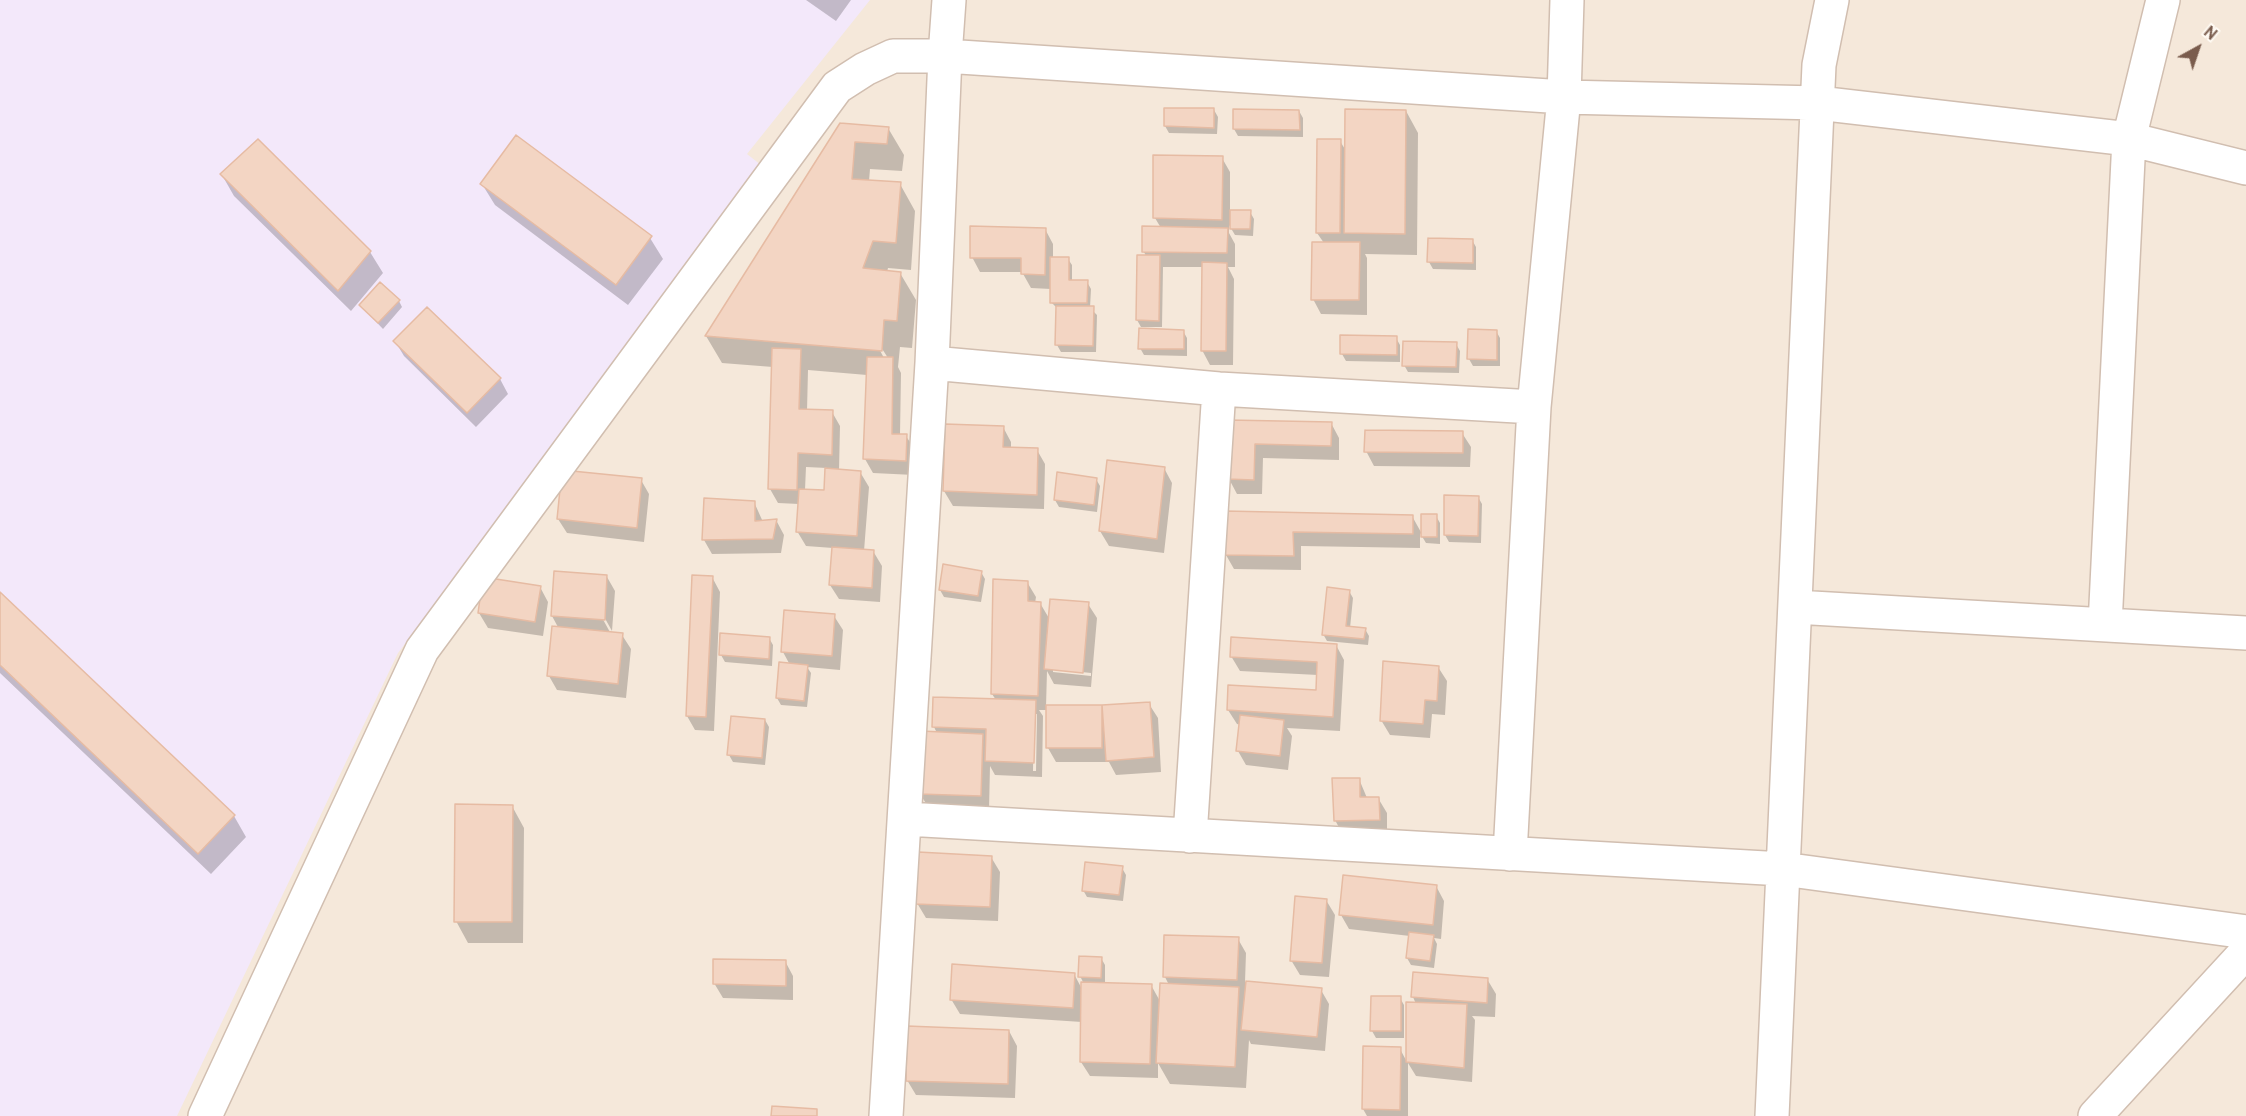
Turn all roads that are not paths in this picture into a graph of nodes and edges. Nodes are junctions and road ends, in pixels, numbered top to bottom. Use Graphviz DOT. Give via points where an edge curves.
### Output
graph roads {
  1 [pos="949,0"];
  2 [pos="1567,0"];
  3 [pos="1832,0"];
  4 [pos="2163,0"];
  5 [pos="945,56"];
  6 [pos="1564,97"];
  7 [pos="1818,103"];
  8 [pos="2129,139"];
  9 [pos="2246,168"];
  10 [pos="932,363"];
  11 [pos="1219,389"];
  12 [pos="1534,407"];
  13 [pos="1795,607"];
  14 [pos="2105,625"];
  15 [pos="2246,633"];
  16 [pos="906,819"];
  17 [pos="1190,836"];
  18 [pos="1510,854"];
  19 [pos="1783,869"];
  20 [pos="2246,933"];
  21 [pos="2246,952"];
  22 [pos="205,1116"];
  23 [pos="886,1116"];
  24 [pos="1772,1116"];
  25 [pos="2095,1116"];
  1 -- 5 [label="street"];
  2 -- 6 [label="street"];
  3 -- 7 [label="street" via="1819,65"];
  4 -- 8 [label="street"];
  5 -- 6 [label="street"];
  5 -- 10 [label="street"];
  5 -- 22 [label="street" via="892,56 837,87 422,650"];
  6 -- 7 [label="street"];
  6 -- 12 [label="street"];
  7 -- 8 [label="street"];
  7 -- 13 [label="street"];
  8 -- 9 [label="street"];
  8 -- 14 [label="street"];
  10 -- 11 [label="street"];
  10 -- 16 [label="street"];
  11 -- 12 [label="street"];
  11 -- 17 [label="street"];
  12 -- 18 [label="street"];
  13 -- 14 [label="street"];
  13 -- 19 [label="street"];
  14 -- 15 [label="street"];
  16 -- 17 [label="street"];
  16 -- 23 [label="street"];
  17 -- 18 [label="street"];
  18 -- 19 [label="street"];
  19 -- 20 [label="street"];
  19 -- 24 [label="street"];
  21 -- 25 [label="street"];
}
